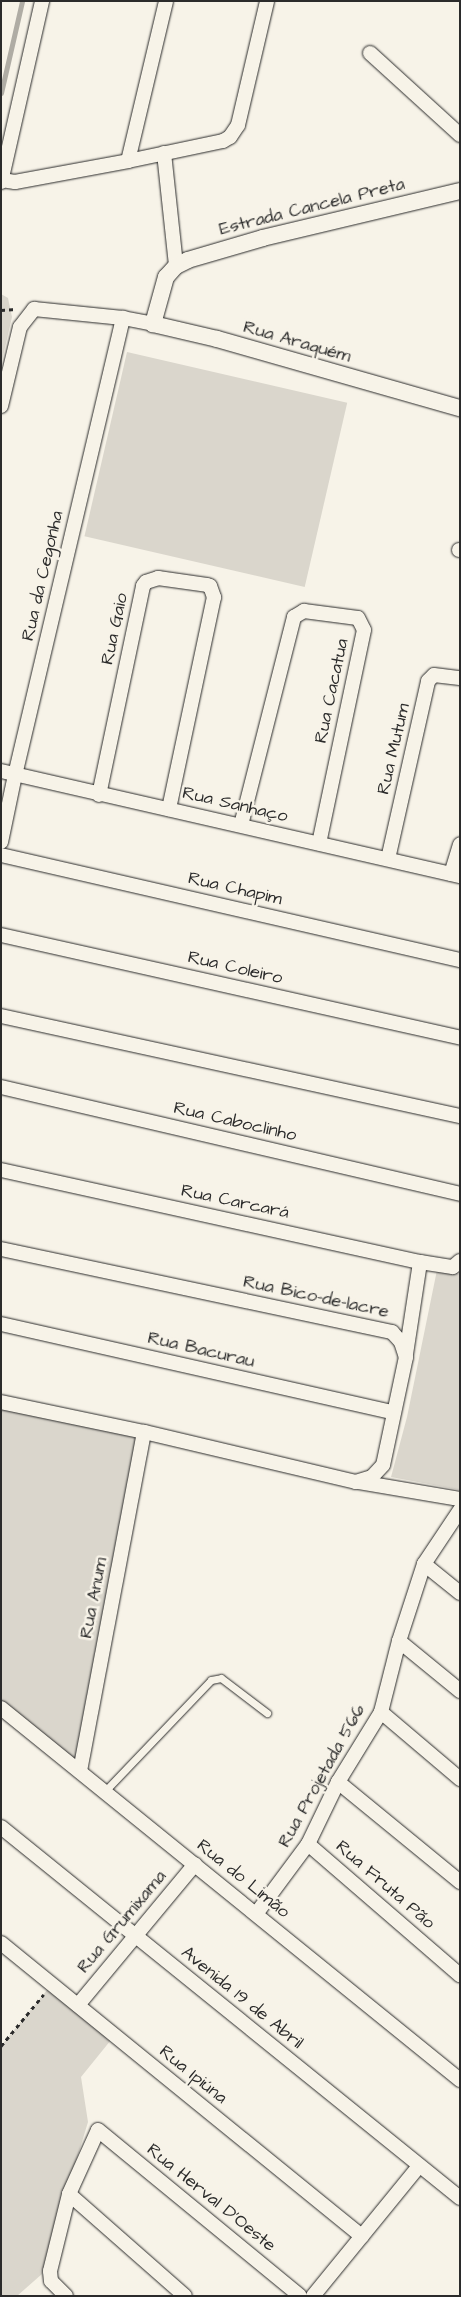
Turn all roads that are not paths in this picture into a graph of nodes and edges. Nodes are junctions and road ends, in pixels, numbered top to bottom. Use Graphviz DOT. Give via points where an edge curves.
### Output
graph roads {
  1 [pos="42,1"];
  2 [pos="166,1"];
  3 [pos="267,1"];
  4 [pos="370,52"];
  5 [pos="460,134"];
  6 [pos="164,153"];
  7 [pos="128,161"];
  8 [pos="2,181"];
  9 [pos="460,191"];
  10 [pos="176,266"];
  11 [pos="123,318"];
  12 [pos="153,324"];
  13 [pos="1,406"];
  14 [pos="460,408"];
  15 [pos="460,678"];
  16 [pos="8,773"];
  17 [pos="99,795"];
  18 [pos="169,808"];
  19 [pos="241,826"];
  20 [pos="1,842"];
  21 [pos="319,843"];
  22 [pos="460,844"];
  23 [pos="1,854"];
  24 [pos="388,859"];
  25 [pos="455,875"];
  26 [pos="1,935"];
  27 [pos="460,960"];
  28 [pos="1,1016"];
  29 [pos="460,1038"];
  30 [pos="1,1087"];
  31 [pos="460,1116"];
  32 [pos="1,1170"];
  33 [pos="460,1194"];
  34 [pos="1,1249"];
  35 [pos="460,1261"];
  36 [pos="420,1262"];
  37 [pos="1,1324"];
  38 [pos="406,1357"];
  39 [pos="1,1402"];
  40 [pos="393,1412"];
  41 [pos="144,1432"];
  42 [pos="356,1482"];
  43 [pos="460,1499"];
  44 [pos="460,1510"];
  45 [pos="424,1564"];
  46 [pos="460,1592"];
  47 [pos="399,1641"];
  48 [pos="460,1691"];
  49 [pos="1,1708"];
  50 [pos="267,1712"];
  51 [pos="381,1712"];
  52 [pos="80,1771"];
  53 [pos="460,1779"];
  54 [pos="338,1782"];
  55 [pos="105,1791"];
  56 [pos="1,1827"];
  57 [pos="308,1844"];
  58 [pos="195,1864"];
  59 [pos="460,1882"];
  60 [pos="256,1914"];
  61 [pos="135,1935"];
  62 [pos="1,1943"];
  63 [pos="460,1975"];
  64 [pos="78,2005"];
  65 [pos="460,2080"];
  66 [pos="419,2166"];
  67 [pos="69,2194"];
  68 [pos="460,2198"];
  69 [pos="362,2236"];
  70 [pos="66,2296"];
  71 [pos="185,2296"];
  72 [pos="300,2296"];
  73 [pos="313,2296"];
  1 -- 8 [label="street"];
  2 -- 7 [label="street"];
  3 -- 6 [label="street" via="234,132 223,141"];
  4 -- 5 [label="street"];
  6 -- 7 [label="street"];
  6 -- 10 [label="street"];
  7 -- 8 [label="street" via="15,182"];
  9 -- 10 [label="street, Estrada Cancela Preta" via="263,238"];
  10 -- 12 [label="street" via="166,278"];
  11 -- 12 [label="street, Rua Araquém"];
  11 -- 13 [label="street, Rua Araquém" via="34,309 20,327"];
  11 -- 16 [label="street, Rua da Cegonha"];
  12 -- 14 [label="street, Rua Araquém"];
  15 -- 24 [label="street, Rua Mutum" via="434,675 428,681"];
  16 -- 17 [label="street, Rua Sanhaço"];
  16 -- 20 [label="street, Rua da Cegonha"];
  17 -- 18 [label="street, Rua Sanhaço"];
  17 -- 18 [label="street, Rua Gaio" via="143,586 158,578 206,585 214,597"];
  18 -- 19 [label="street, Rua Sanhaço"];
  19 -- 21 [label="street, Rua Sanhaço"];
  19 -- 21 [label="street, Rua Cacatua" via="294,617 304,611 358,618 364,630"];
  21 -- 24 [label="street, Rua Sanhaço"];
  22 -- 25 [label="street"];
  23 -- 27 [label="street, Rua Chapim"];
  24 -- 25 [label="street, Rua Sanhaço"];
  26 -- 29 [label="street, Rua Coleiro"];
  28 -- 31 [label="street"];
  30 -- 33 [label="street, Rua Caboclinho"];
  32 -- 36 [label="street, Rua Carcará"];
  34 -- 38 [label="street, Rua Bico-de-lacre" via="392,1332 401,1342"];
  35 -- 36 [label="street, Rua Carcará" via="453,1267"];
  36 -- 38 [label="street"];
  37 -- 40 [label="street, Rua Bacurau"];
  38 -- 40 [label="street"];
  39 -- 41 [label="street"];
  40 -- 42 [label="street" via="383,1465 372,1477"];
  41 -- 42 [label="street"];
  41 -- 52 [label="street, Rua Anum"];
  42 -- 43 [label="street"];
  44 -- 45 [label="street, Rua Projetada 566"];
  45 -- 46 [label="street"];
  45 -- 47 [label="street, Rua Projetada 566"];
  47 -- 48 [label="street"];
  47 -- 51 [label="street, Rua Projetada 566"];
  49 -- 52 [label="street, Rua do Limão"];
  50 -- 55 [label="lane" via="221,1678 211,1680"];
  51 -- 53 [label="street"];
  51 -- 54 [label="street, Rua Projetada 566"];
  52 -- 55 [label="street, Rua do Limão"];
  54 -- 57 [label="street, Rua Projetada 566"];
  54 -- 59 [label="street"];
  55 -- 58 [label="street, Rua do Limão"];
  56 -- 61 [label="street, Avenida 19 de Abril"];
  57 -- 60 [label="street, Rua Projetada 566"];
  57 -- 63 [label="street, Rua Fruta Pão"];
  58 -- 60 [label="street, Rua do Limão"];
  58 -- 61 [label="street, Rua Grumixama"];
  60 -- 65 [label="street, Rua do Limão"];
  61 -- 64 [label="street, Rua Grumixama"];
  61 -- 66 [label="street, Avenida 19 de Abril"];
  62 -- 64 [label="street, Rua Ipiúna"];
  64 -- 69 [label="street, Rua Ipiúna"];
  66 -- 68 [label="street, Avenida 19 de Abril"];
  66 -- 69 [label="street"];
  67 -- 70 [label="street" via="50,2271 51,2281"];
  67 -- 71 [label="street"];
  67 -- 72 [label="street, Rua Herval D'Oeste" via="98,2130"];
  69 -- 73 [label="street"];
}
